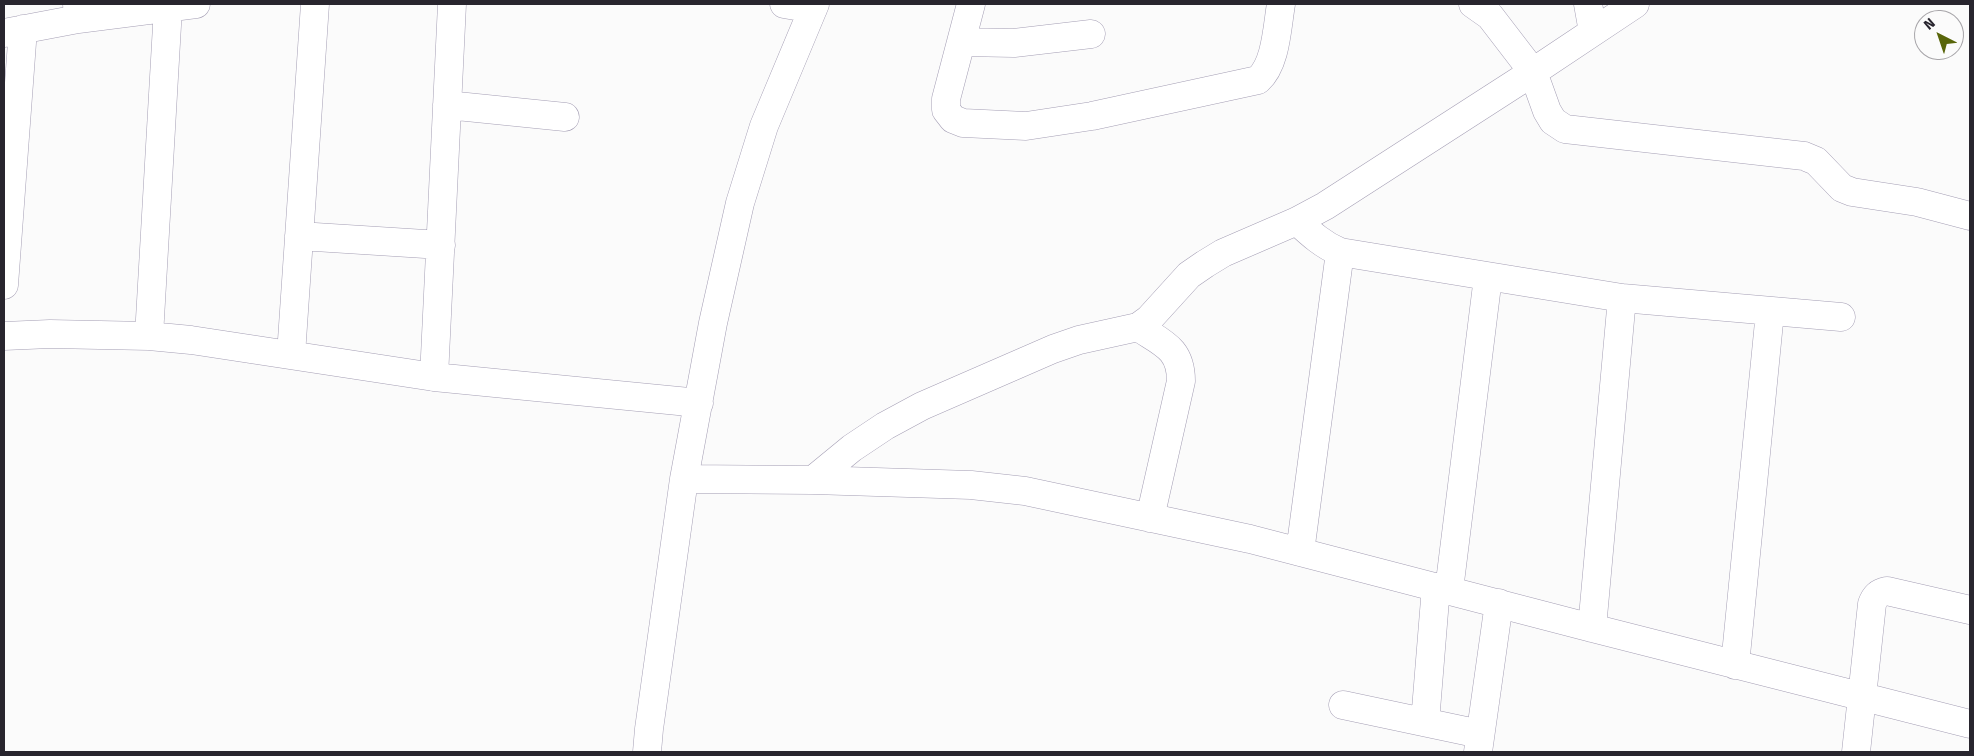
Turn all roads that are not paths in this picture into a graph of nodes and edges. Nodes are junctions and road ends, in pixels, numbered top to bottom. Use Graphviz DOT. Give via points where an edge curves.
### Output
graph roads {
  1 [pos="196,4"];
  2 [pos="315,4"];
  3 [pos="452,4"];
  4 [pos="784,4"];
  5 [pos="971,4"];
  6 [pos="1281,4"];
  7 [pos="1472,4"];
  8 [pos="1588,4"];
  9 [pos="1635,4"];
  10 [pos="814,6"];
  11 [pos="168,8"];
  12 [pos="77,12"];
  13 [pos="14,31"];
  14 [pos="1593,32"];
  15 [pos="1091,34"];
  16 [pos="961,42"];
  17 [pos="1533,72"];
  18 [pos="447,105"];
  19 [pos="565,117"];
  20 [pos="1970,216"];
  21 [pos="1297,221"];
  22 [pos="299,236"];
  23 [pos="441,245"];
  24 [pos="1340,252"];
  25 [pos="1488,277"];
  26 [pos="4,285"];
  27 [pos="1622,298"];
  28 [pos="1770,312"];
  29 [pos="1150,317"];
  30 [pos="1841,317"];
  31 [pos="4,336"];
  32 [pos="149,336"];
  33 [pos="291,355"];
  34 [pos="434,377"];
  35 [pos="698,403"];
  36 [pos="684,480"];
  37 [pos="813,480"];
  38 [pos="1150,518"];
  39 [pos="1300,552"];
  40 [pos="1442,589"];
  41 [pos="1499,603"];
  42 [pos="1970,610"];
  43 [pos="1592,628"];
  44 [pos="1735,665"];
  45 [pos="1862,697"];
  46 [pos="1343,705"];
  47 [pos="1425,722"];
  48 [pos="1970,724"];
  49 [pos="1479,743"];
  50 [pos="647,752"];
  51 [pos="1856,752"];
  1 -- 11 [label="street"];
  2 -- 22 [label="street"];
  3 -- 18 [label="street"];
  4 -- 10 [label="street"];
  5 -- 16 [label="street"];
  6 -- 16 [label="street" via="1271,63 1258,80 1026,126 964,123 953,119 946,110"];
  7 -- 17 [label="street" via="1490,16"];
  8 -- 14 [label="street"];
  9 -- 14 [label="street"];
  10 -- 35 [label="street" via="764,126 740,203"];
  11 -- 12 [label="street"];
  11 -- 32 [label="street"];
  12 -- 13 [label="street"];
  13 -- 26 [label="street"];
  14 -- 17 [label="street"];
  15 -- 16 [label="street" via="1014,43"];
  17 -- 20 [label="street" via="1547,111 1553,121 1565,129 1804,156 1816,161 1842,188 1852,192 1917,202"];
  17 -- 21 [label="street"];
  18 -- 19 [label="street"];
  18 -- 23 [label="street"];
  21 -- 24 [label="street" via="1327,247"];
  21 -- 29 [label="street" via="1205,264 1189,275"];
  22 -- 23 [label="street"];
  22 -- 33 [label="street"];
  23 -- 34 [label="street"];
  24 -- 25 [label="street"];
  24 -- 39 [label="street"];
  25 -- 27 [label="street"];
  25 -- 40 [label="street"];
  27 -- 28 [label="street"];
  27 -- 43 [label="street"];
  28 -- 30 [label="street"];
  28 -- 44 [label="street"];
  29 -- 37 [label="street" via="1053,348 922,406 852,448"];
  29 -- 38 [label="street" via="1178,358 1181,381"];
  31 -- 32 [label="street"];
  32 -- 33 [label="street"];
  33 -- 34 [label="street"];
  34 -- 35 [label="street"];
  35 -- 36 [label="street"];
  36 -- 37 [label="street"];
  36 -- 50 [label="street"];
  37 -- 38 [label="street" via="980,486 1026,491"];
  38 -- 39 [label="street"];
  39 -- 40 [label="street"];
  40 -- 41 [label="street"];
  40 -- 47 [label="street"];
  41 -- 43 [label="street"];
  41 -- 49 [label="street"];
  42 -- 45 [label="street" via="1880,592 1872,604"];
  43 -- 44 [label="street"];
  44 -- 45 [label="street"];
  45 -- 48 [label="street"];
  45 -- 51 [label="street"];
  46 -- 47 [label="street"];
  47 -- 49 [label="street"];
}
